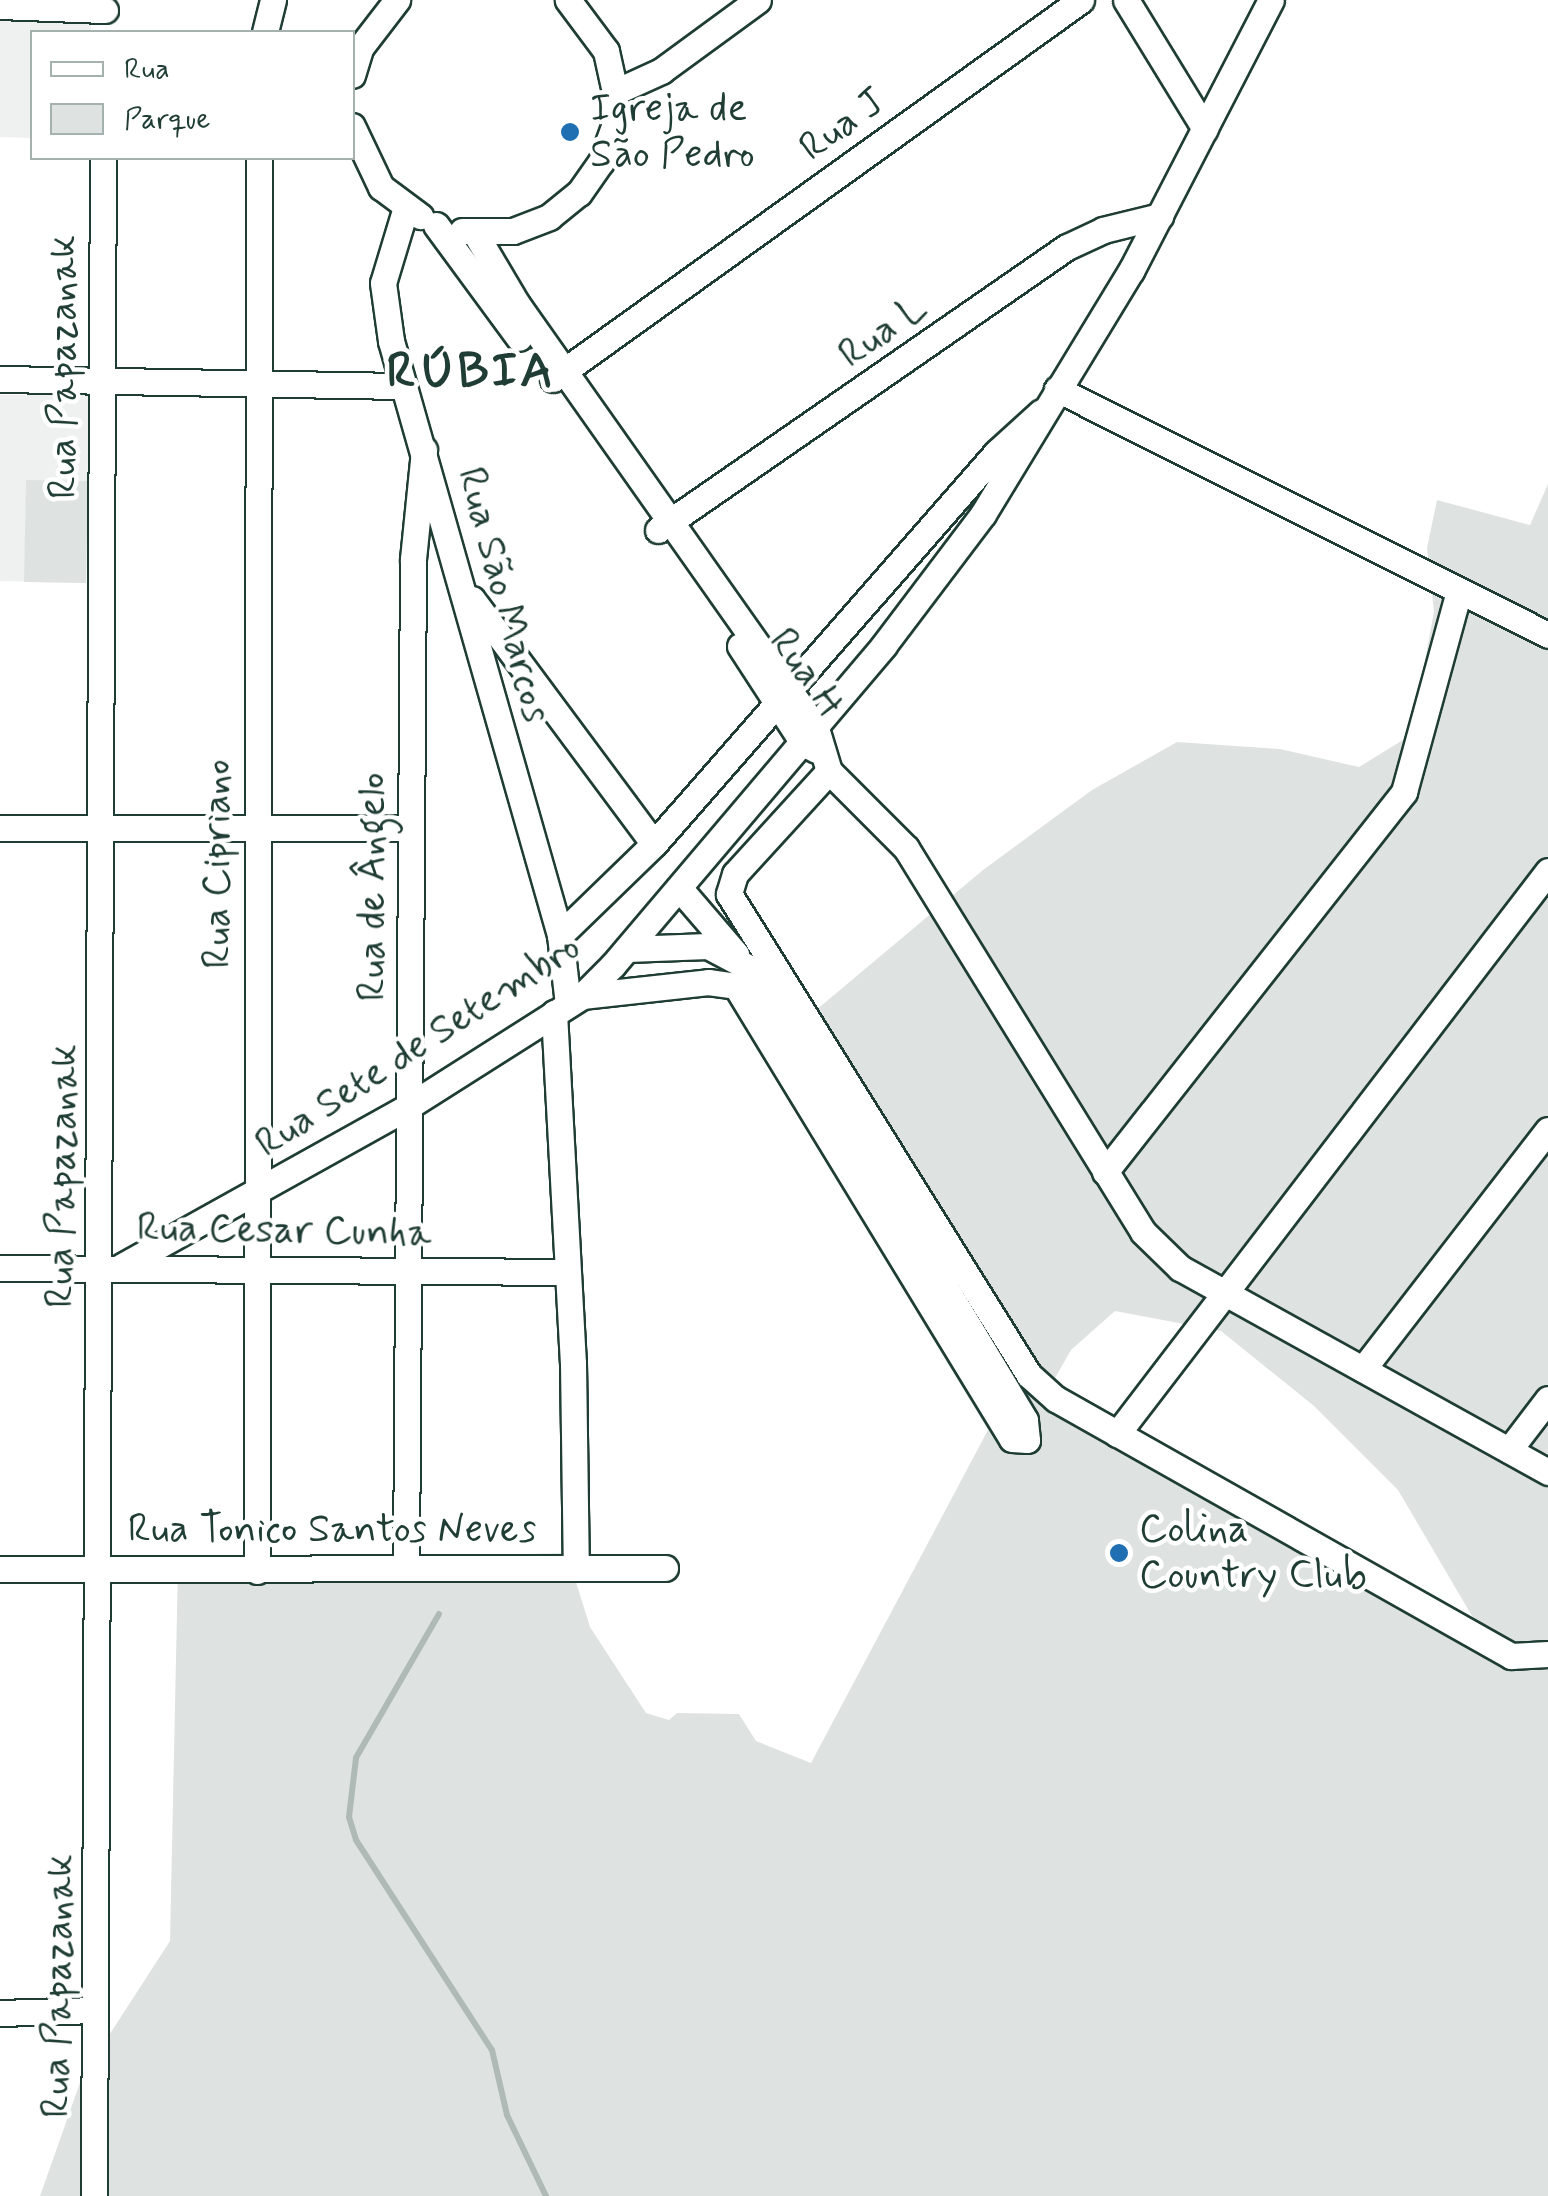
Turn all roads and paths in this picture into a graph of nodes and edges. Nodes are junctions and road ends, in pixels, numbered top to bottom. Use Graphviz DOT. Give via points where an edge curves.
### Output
graph roads {
  1 [pos="273,0"];
  2 [pos="397,0"];
  3 [pos="568,0"];
  4 [pos="758,0"];
  5 [pos="1081,0"];
  6 [pos="1126,0"];
  7 [pos="1271,0"];
  8 [pos="0,6"];
  9 [pos="105,14"];
  10 [pos="266,30"];
  11 [pos="355,65"];
  12 [pos="615,92"];
  13 [pos="1204,129"];
  14 [pos="355,132"];
  15 [pos="104,160"];
  16 [pos="260,160"];
  17 [pos="406,207"];
  18 [pos="1160,216"];
  19 [pos="436,224"];
  20 [pos="476,234"];
  21 [pos="557,376"];
  22 [pos="0,379"];
  23 [pos="101,380"];
  24 [pos="260,382"];
  25 [pos="403,386"];
  26 [pos="1057,390"];
  27 [pos="1040,412"];
  28 [pos="424,450"];
  29 [pos="665,526"];
  30 [pos="463,586"];
  31 [pos="1458,594"];
  32 [pos="1548,635"];
  33 [pos="784,698"];
  34 [pos="818,749"];
  35 [pos="104,826"];
  36 [pos="0,828"];
  37 [pos="411,828"];
  38 [pos="255,830"];
  39 [pos="654,844"];
  40 [pos="1548,870"];
  41 [pos="684,893"];
  42 [pos="560,936"];
  43 [pos="662,947"];
  44 [pos="627,949"];
  45 [pos="739,958"];
  46 [pos="658,987"];
  47 [pos="568,1004"];
  48 [pos="409,1106"];
  49 [pos="1548,1130"];
  50 [pos="1105,1172"];
  51 [pos="255,1196"];
  52 [pos="111,1267"];
  53 [pos="256,1267"];
  54 [pos="0,1268"];
  55 [pos="410,1270"];
  56 [pos="568,1272"];
  57 [pos="1228,1293"];
  58 [pos="1363,1369"];
  59 [pos="1548,1399"];
  60 [pos="1117,1434"];
  61 [pos="1509,1450"];
  62 [pos="1548,1472"];
  63 [pos="406,1565"];
  64 [pos="576,1566"];
  65 [pos="0,1568"];
  66 [pos="664,1568"];
  67 [pos="95,1569"];
  68 [pos="257,1570"];
  69 [pos="1548,1654"];
  70 [pos="94,2010"];
  71 [pos="0,2014"];
  72 [pos="94,2196"];
  1 -- 10 [label="street"];
  2 -- 11 [label="street"];
  3 -- 12 [label="street" via="606,52"];
  4 -- 12 [label="street" via="661,70"];
  5 -- 21 [label="street, Rua J"];
  6 -- 13 [label="street"];
  7 -- 13 [label="street, Rua Sete de Setembro"];
  8 -- 9 [label="street"];
  12 -- 20 [label="street" via="614,126 579,194 530,224"];
  13 -- 18 [label="street, Rua Sete de Setembro"];
  14 -- 17 [label="street" via="381,187"];
  15 -- 23 [label="street, Rua Papazanak"];
  16 -- 24 [label="street, Rua Cipriano"];
  17 -- 19 [label="street"];
  17 -- 25 [label="street, Rua São Marcos" via="383,283"];
  18 -- 26 [label="street, Rua Sete de Setembro"];
  18 -- 29 [label="street, Rua L" via="1067,247"];
  19 -- 20 [label="street"];
  19 -- 21 [label="street, Rua H"];
  20 -- 21 [label="street, Rua H"];
  21 -- 29 [label="street, Rua H"];
  22 -- 23 [label="street"];
  23 -- 24 [label="street"];
  23 -- 35 [label="street, Rua Papazanak"];
  24 -- 25 [label="street"];
  24 -- 38 [label="street, Rua Cipriano"];
  25 -- 28 [label="street, Rua São Marcos"];
  26 -- 27 [label="street, Rua Sete de Setembro"];
  26 -- 31 [label="street"];
  27 -- 33 [label="street, Rua Sete de Setembro" via="1010,438"];
  27 -- 34 [label="street, Rua Sete de Setembro" via="1035,434 983,514"];
  28 -- 30 [label="street, Rua São Marcos"];
  28 -- 37 [label="street, Rua de Ângelo" via="413,559"];
  29 -- 33 [label="street, Rua H"];
  30 -- 39 [label="street"];
  30 -- 42 [label="street, Rua São Marcos"];
  31 -- 32 [label="street"];
  31 -- 50 [label="street" via="1404,792"];
  33 -- 34 [label="street, Rua H"];
  33 -- 39 [label="street, Rua Sete de Setembro"];
  34 -- 41 [label="street, Rua Sete de Setembro"];
  34 -- 50 [label="street, Rua H" via="906,848"];
  34 -- 60 [label="street" via="729,894 1028,1375"];
  35 -- 36 [label="street"];
  35 -- 38 [label="street"];
  35 -- 52 [label="street, Rua Papazanak"];
  37 -- 38 [label="street"];
  37 -- 48 [label="street, Rua de Ângelo"];
  38 -- 51 [label="street, Rua Cipriano"];
  39 -- 42 [label="street, Rua Sete de Setembro"];
  40 -- 57 [label="street"];
  41 -- 43 [label="street"];
  41 -- 44 [label="street, Rua Sete de Setembro"];
  41 -- 45 [label="street"];
  42 -- 47 [label="street, Rua São Marcos"];
  43 -- 44 [label="street"];
  43 -- 45 [label="street" via="708,946"];
  43 -- 46 [label="street"];
  44 -- 47 [label="street, Rua Sete de Setembro"];
  45 -- 46 [label="street" via="762,981 1024,1420 1030,1436 1024,1442 1012,1440 743,993 724,982"];
  46 -- 47 [label="street"];
  47 -- 48 [label="street, Rua Sete de Setembro"];
  47 -- 56 [label="street, Rua São Marcos"];
  48 -- 51 [label="street, Rua Sete de Setembro"];
  48 -- 55 [label="street, Rua de Ângelo"];
  49 -- 58 [label="street"];
  50 -- 57 [label="street, Rua H" via="1143,1232 1180,1268"];
  51 -- 52 [label="street, Rua Sete de Setembro"];
  51 -- 53 [label="street, Rua Cipriano"];
  52 -- 53 [label="street, Rua Cesar Cunha"];
  52 -- 54 [label="street, Rua Cesar Cunha"];
  52 -- 67 [label="street, Rua Papazanak"];
  53 -- 55 [label="street, Rua Cesar Cunha"];
  53 -- 68 [label="street, Rua Cipriano"];
  55 -- 56 [label="street, Rua Cesar Cunha"];
  55 -- 63 [label="street, Rua de Ângelo"];
  56 -- 64 [label="street, Rua São Marcos"];
  57 -- 58 [label="street, Rua H"];
  57 -- 60 [label="street"];
  58 -- 61 [label="street, Rua H"];
  59 -- 61 [label="street"];
  60 -- 69 [label="street" via="1511,1656 1540,1660"];
  61 -- 62 [label="street, Rua H"];
  63 -- 64 [label="street, Rua Tonico Santos Neves"];
  63 -- 68 [label="street, Rua Tonico Santos Neves"];
  64 -- 66 [label="street, Rua Tonico Santos Neves"];
  65 -- 67 [label="street, Rua Tonico Santos Neves"];
  67 -- 68 [label="street, Rua Tonico Santos Neves"];
  67 -- 70 [label="street, Rua Papazanak" via="100,1807"];
  70 -- 71 [label="street"];
  70 -- 72 [label="street, Rua Papazanak"];
}
